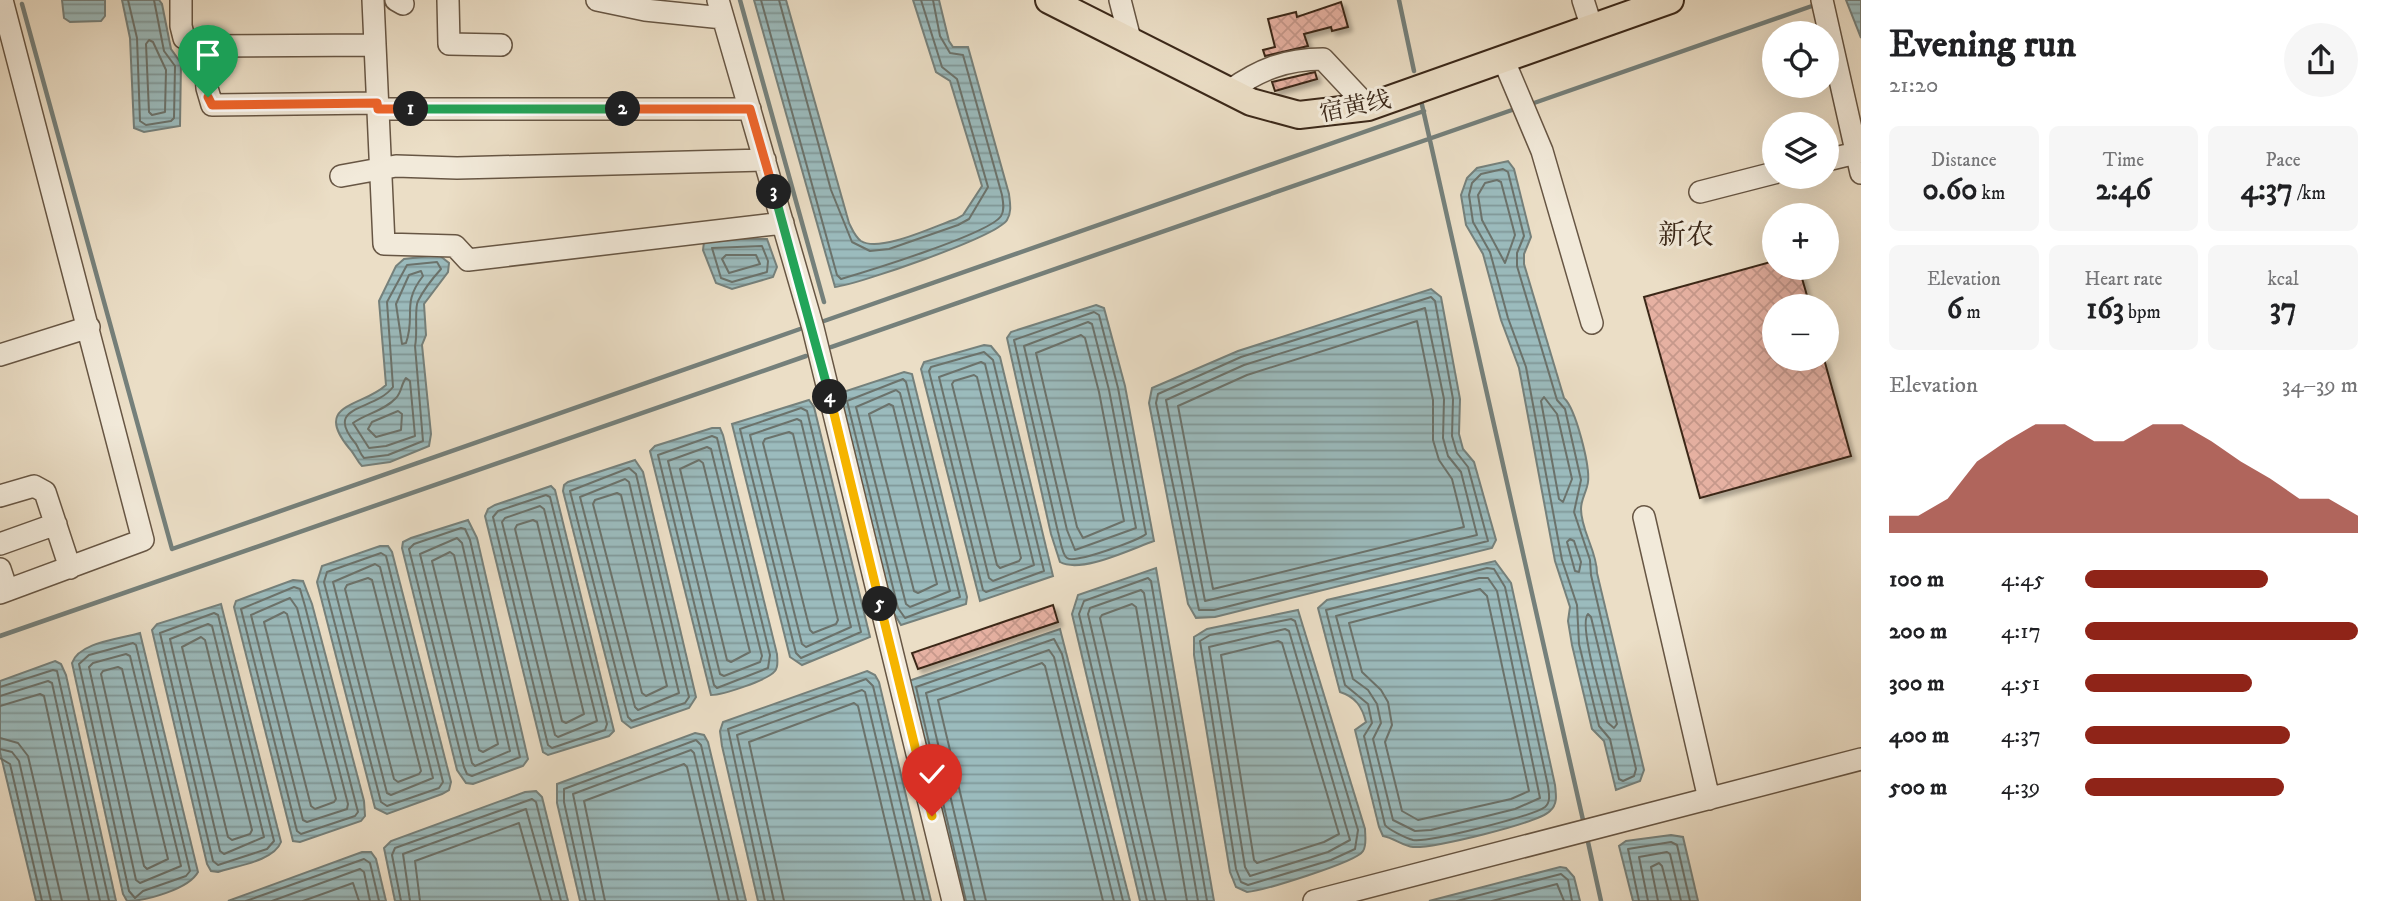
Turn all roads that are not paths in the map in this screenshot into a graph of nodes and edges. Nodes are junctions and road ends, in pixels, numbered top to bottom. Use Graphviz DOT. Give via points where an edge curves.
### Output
graph roads {
  1 [pos="2,0"];
  2 [pos="181,0"];
  3 [pos="373,0"];
  4 [pos="448,0"];
  5 [pos="597,0"];
  6 [pos="1049,0"];
  7 [pos="1120,0"];
  8 [pos="1583,0"];
  9 [pos="1670,0"];
  10 [pos="1822,0"];
  11 [pos="721,9"];
  12 [pos="1592,29"];
  13 [pos="1131,43"];
  14 [pos="375,45"];
  15 [pos="501,45"];
  16 [pos="204,46"];
  17 [pos="1504,61"];
  18 [pos="1851,81"];
  19 [pos="1229,91"];
  20 [pos="377,106"];
  21 [pos="1368,107"];
  22 [pos="750,109"];
  23 [pos="765,160"];
  24 [pos="1839,161"];
  25 [pos="1859,163"];
  26 [pos="380,167"];
  27 [pos="341,176"];
  28 [pos="1762,176"];
  29 [pos="1700,191"];
  30 [pos="783,222"];
  31 [pos="1592,323"];
  32 [pos="89,327"];
  33 [pos="0,355"];
  34 [pos="0,496"];
  35 [pos="1644,517"];
  36 [pos="55,524"];
  37 [pos="0,544"];
  38 [pos="70,568"];
  39 [pos="0,569"];
  40 [pos="4,591"];
  41 [pos="1861,760"];
  42 [pos="1709,799"];
  43 [pos="953,901"];
  44 [pos="1314,901"];
  1 -- 32 [label="street"];
  2 -- 16 [label="street" via="184,38"];
  3 -- 14 [label="street"];
  4 -- 15 [label="street" via="449,44"];
  5 -- 11 [label="street" via="645,10"];
  6 -- 13 [label="main road, 宿黄线"];
  7 -- 13 [label="street"];
  8 -- 12 [label="street"];
  9 -- 12 [label="main road, 宿黄线"];
  10 -- 18 [label="street"];
  11 -- 22 [label="street"];
  12 -- 17 [label="main road, 宿黄线"];
  13 -- 19 [label="main road, 宿黄线"];
  14 -- 16 [label="street"];
  14 -- 20 [label="street"];
  16 -- 20 [label="street" via="212,105"];
  17 -- 21 [label="main road, 宿黄线"];
  17 -- 31 [label="street" via="1542,150"];
  18 -- 25 [label="street"];
  19 -- 21 [label="main road, 宿黄线" via="1299,115"];
  19 -- 21 [label="street" via="1257,72 1302,59 1323,59"];
  20 -- 22 [label="street"];
  20 -- 26 [label="street"];
  22 -- 23 [label="street"];
  23 -- 26 [label="street"];
  23 -- 30 [label="street"];
  24 -- 25 [label="street"];
  26 -- 27 [label="street"];
  26 -- 30 [label="street" via="384,244 455,246 468,260"];
  28 -- 29 [label="street"];
  30 -- 43 [label="street"];
  32 -- 33 [label="street"];
  32 -- 38 [label="street" via="143,540"];
  34 -- 36 [label="street" via="34,486 45,492"];
  35 -- 42 [label="street"];
  36 -- 37 [label="street"];
  36 -- 38 [label="street"];
  38 -- 40 [label="street"];
  39 -- 40 [label="street"];
  41 -- 42 [label="street"];
  42 -- 44 [label="street"];
}
